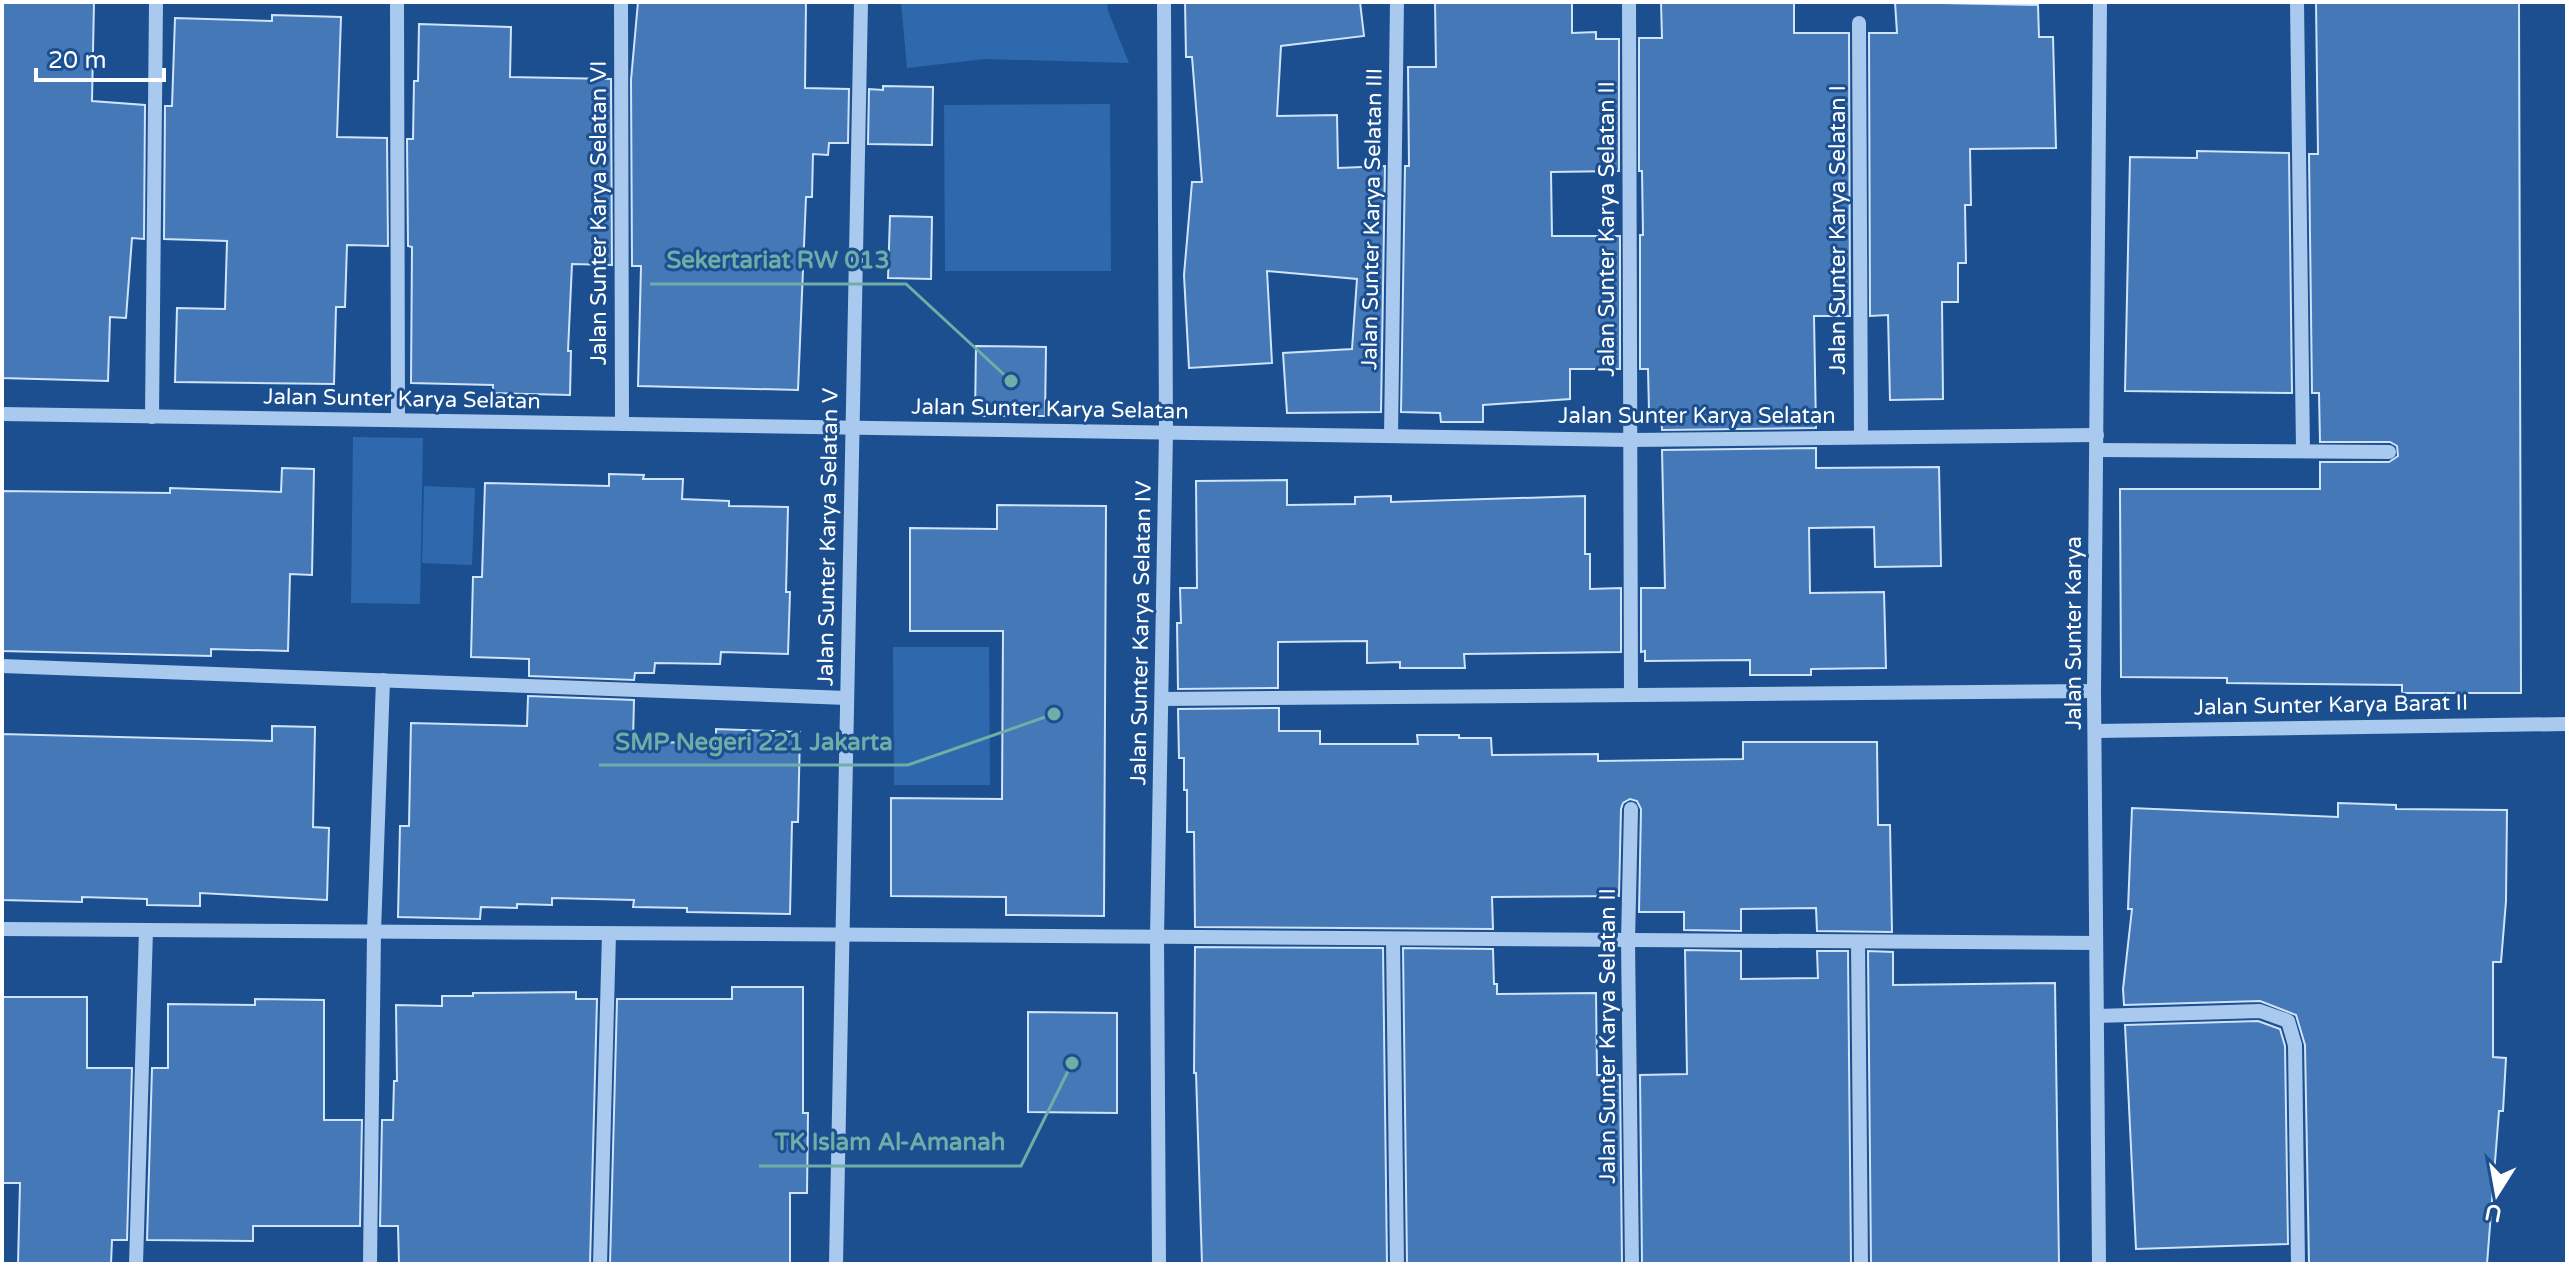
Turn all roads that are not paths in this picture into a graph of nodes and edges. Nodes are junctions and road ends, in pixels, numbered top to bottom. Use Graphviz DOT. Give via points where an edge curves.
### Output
graph roads {
  1 [pos="156,2"];
  2 [pos="397,2"];
  3 [pos="621,2"];
  4 [pos="861,2"];
  5 [pos="1164,2"];
  6 [pos="1397,2"];
  7 [pos="1629,2"];
  8 [pos="2100,2"];
  9 [pos="2297,2"];
  10 [pos="1859,23"];
  11 [pos="2,414"];
  12 [pos="152,417"];
  13 [pos="398,420"];
  14 [pos="622,424"];
  15 [pos="853,428"];
  16 [pos="1166,432"];
  17 [pos="2097,435"];
  18 [pos="1391,436"];
  19 [pos="1861,436"];
  20 [pos="1630,440"];
  21 [pos="2097,450"];
  22 [pos="2303,450"];
  23 [pos="2389,452"];
  24 [pos="2,666"];
  25 [pos="383,680"];
  26 [pos="2094,691"];
  27 [pos="1631,695"];
  28 [pos="847,698"];
  29 [pos="1162,699"];
  30 [pos="2567,724"];
  31 [pos="2095,731"];
  32 [pos="1631,809"];
  33 [pos="2,929"];
  34 [pos="146,930"];
  35 [pos="374,932"];
  36 [pos="609,934"];
  37 [pos="843,935"];
  38 [pos="1157,937"];
  39 [pos="1393,939"];
  40 [pos="1628,941"];
  41 [pos="1858,942"];
  42 [pos="2096,943"];
  43 [pos="2097,1016"];
  44 [pos="136,1264"];
  45 [pos="370,1264"];
  46 [pos="600,1264"];
  47 [pos="836,1264"];
  48 [pos="1159,1264"];
  49 [pos="1397,1264"];
  50 [pos="1632,1264"];
  51 [pos="1861,1264"];
  52 [pos="2099,1264"];
  53 [pos="2298,1264"];
  1 -- 12 [label="street"];
  2 -- 13 [label="street"];
  3 -- 14 [label="street, Jalan Sunter Karya Selatan VI"];
  4 -- 15 [label="street, Jalan Sunter Karya Selatan V"];
  5 -- 16 [label="street, Jalan Sunter Karya Selatan IV"];
  6 -- 18 [label="street, Jalan Sunter Karya Selatan III"];
  7 -- 20 [label="street, Jalan Sunter Karya Selatan II"];
  8 -- 17 [label="street, Jalan Sunter Karya"];
  9 -- 22 [label="street"];
  10 -- 19 [label="street, Jalan Sunter Karya Selatan I"];
  11 -- 12 [label="street, Jalan Sunter Karya Selatan"];
  12 -- 13 [label="street, Jalan Sunter Karya Selatan"];
  13 -- 14 [label="street, Jalan Sunter Karya Selatan"];
  14 -- 15 [label="street, Jalan Sunter Karya Selatan"];
  15 -- 16 [label="street, Jalan Sunter Karya Selatan"];
  15 -- 28 [label="street, Jalan Sunter Karya Selatan V"];
  16 -- 18 [label="street, Jalan Sunter Karya Selatan"];
  16 -- 29 [label="street, Jalan Sunter Karya Selatan IV"];
  17 -- 19 [label="street, Jalan Sunter Karya Selatan"];
  17 -- 21 [label="street, Jalan Sunter Karya"];
  18 -- 20 [label="street, Jalan Sunter Karya Selatan"];
  19 -- 20 [label="street, Jalan Sunter Karya Selatan"];
  20 -- 27 [label="street, Jalan Sunter Karya Selatan II"];
  21 -- 22 [label="street"];
  21 -- 26 [label="street, Jalan Sunter Karya"];
  22 -- 23 [label="street"];
  24 -- 25 [label="street"];
  25 -- 28 [label="street"];
  25 -- 35 [label="street"];
  26 -- 27 [label="street"];
  26 -- 31 [label="street, Jalan Sunter Karya"];
  27 -- 29 [label="street"];
  28 -- 37 [label="street, Jalan Sunter Karya Selatan V"];
  29 -- 38 [label="street, Jalan Sunter Karya Selatan IV"];
  30 -- 31 [label="street, Jalan Sunter Karya Barat II"];
  31 -- 42 [label="street, Jalan Sunter Karya"];
  32 -- 40 [label="street, Jalan Sunter Karya Selatan II"];
  33 -- 34 [label="street"];
  34 -- 35 [label="street"];
  34 -- 44 [label="street"];
  35 -- 36 [label="street"];
  35 -- 45 [label="street"];
  36 -- 37 [label="street"];
  36 -- 46 [label="street"];
  37 -- 38 [label="street"];
  37 -- 47 [label="street, Jalan Sunter Karya Selatan V"];
  38 -- 39 [label="street"];
  38 -- 48 [label="street, Jalan Sunter Karya Selatan IV"];
  39 -- 40 [label="street"];
  39 -- 49 [label="street"];
  40 -- 41 [label="street"];
  40 -- 50 [label="street, Jalan Sunter Karya Selatan II"];
  41 -- 42 [label="street"];
  41 -- 51 [label="street"];
  42 -- 43 [label="street, Jalan Sunter Karya"];
  43 -- 52 [label="street, Jalan Sunter Karya"];
  43 -- 53 [label="street" via="2260,1011 2288,1021 2295,1045"];
}
